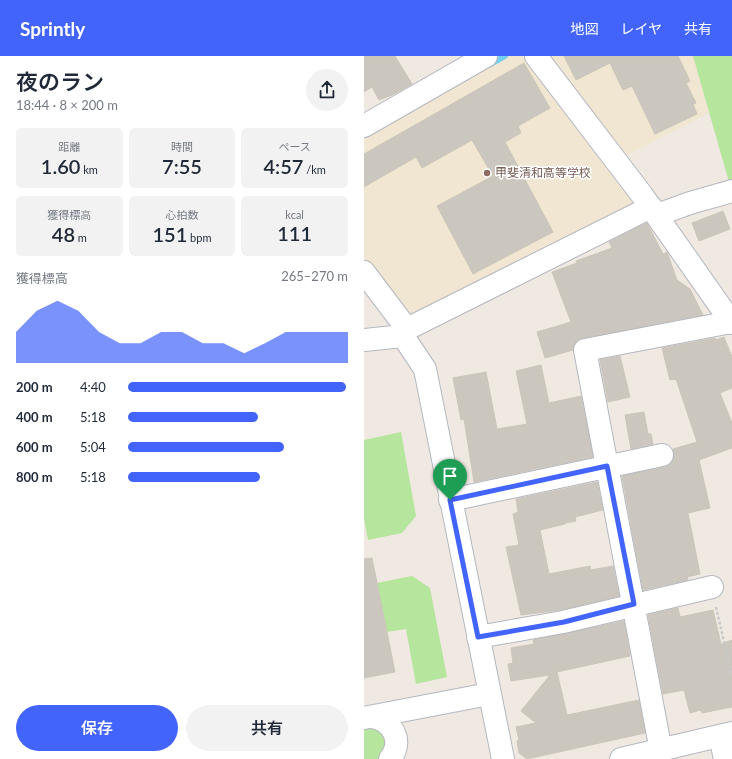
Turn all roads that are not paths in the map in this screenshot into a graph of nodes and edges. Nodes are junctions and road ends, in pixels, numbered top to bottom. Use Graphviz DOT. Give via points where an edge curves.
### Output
graph roads {
  1 [pos="486,56"];
  2 [pos="536,56"];
  3 [pos="364,126"];
  4 [pos="732,191"];
  5 [pos="654,211"];
  6 [pos="364,272"];
  7 [pos="732,322"];
  8 [pos="405,332"];
  9 [pos="364,340"];
  10 [pos="662,455"];
  11 [pos="607,466"];
  12 [pos="450,500"];
  13 [pos="712,587"];
  14 [pos="634,604"];
  15 [pos="478,637"];
  16 [pos="489,694"];
  17 [pos="368,718"];
  18 [pos="726,735"];
  19 [pos="661,750"];
  20 [pos="390,759"];
  21 [pos="503,759"];
  22 [pos="621,759"];
  23 [pos="725,759"];
  1 -- 3 [label="street"];
  2 -- 5 [label="street"];
  4 -- 5 [label="street"];
  5 -- 7 [label="street"];
  5 -- 8 [label="street"];
  6 -- 8 [label="street"];
  7 -- 11 [label="street" via="584,350"];
  8 -- 9 [label="street"];
  8 -- 12 [label="street" via="425,369"];
  10 -- 11 [label="street"];
  11 -- 12 [label="street"];
  11 -- 14 [label="street"];
  12 -- 15 [label="street"];
  13 -- 14 [label="street"];
  14 -- 15 [label="street" via="564,622"];
  14 -- 19 [label="street"];
  15 -- 16 [label="street"];
  16 -- 17 [label="street"];
  16 -- 21 [label="street"];
  17 -- 20 [label="street" via="380,718 393,729 396,745"];
  18 -- 19 [label="street"];
  18 -- 23 [label="street"];
  19 -- 22 [label="street"];
}
